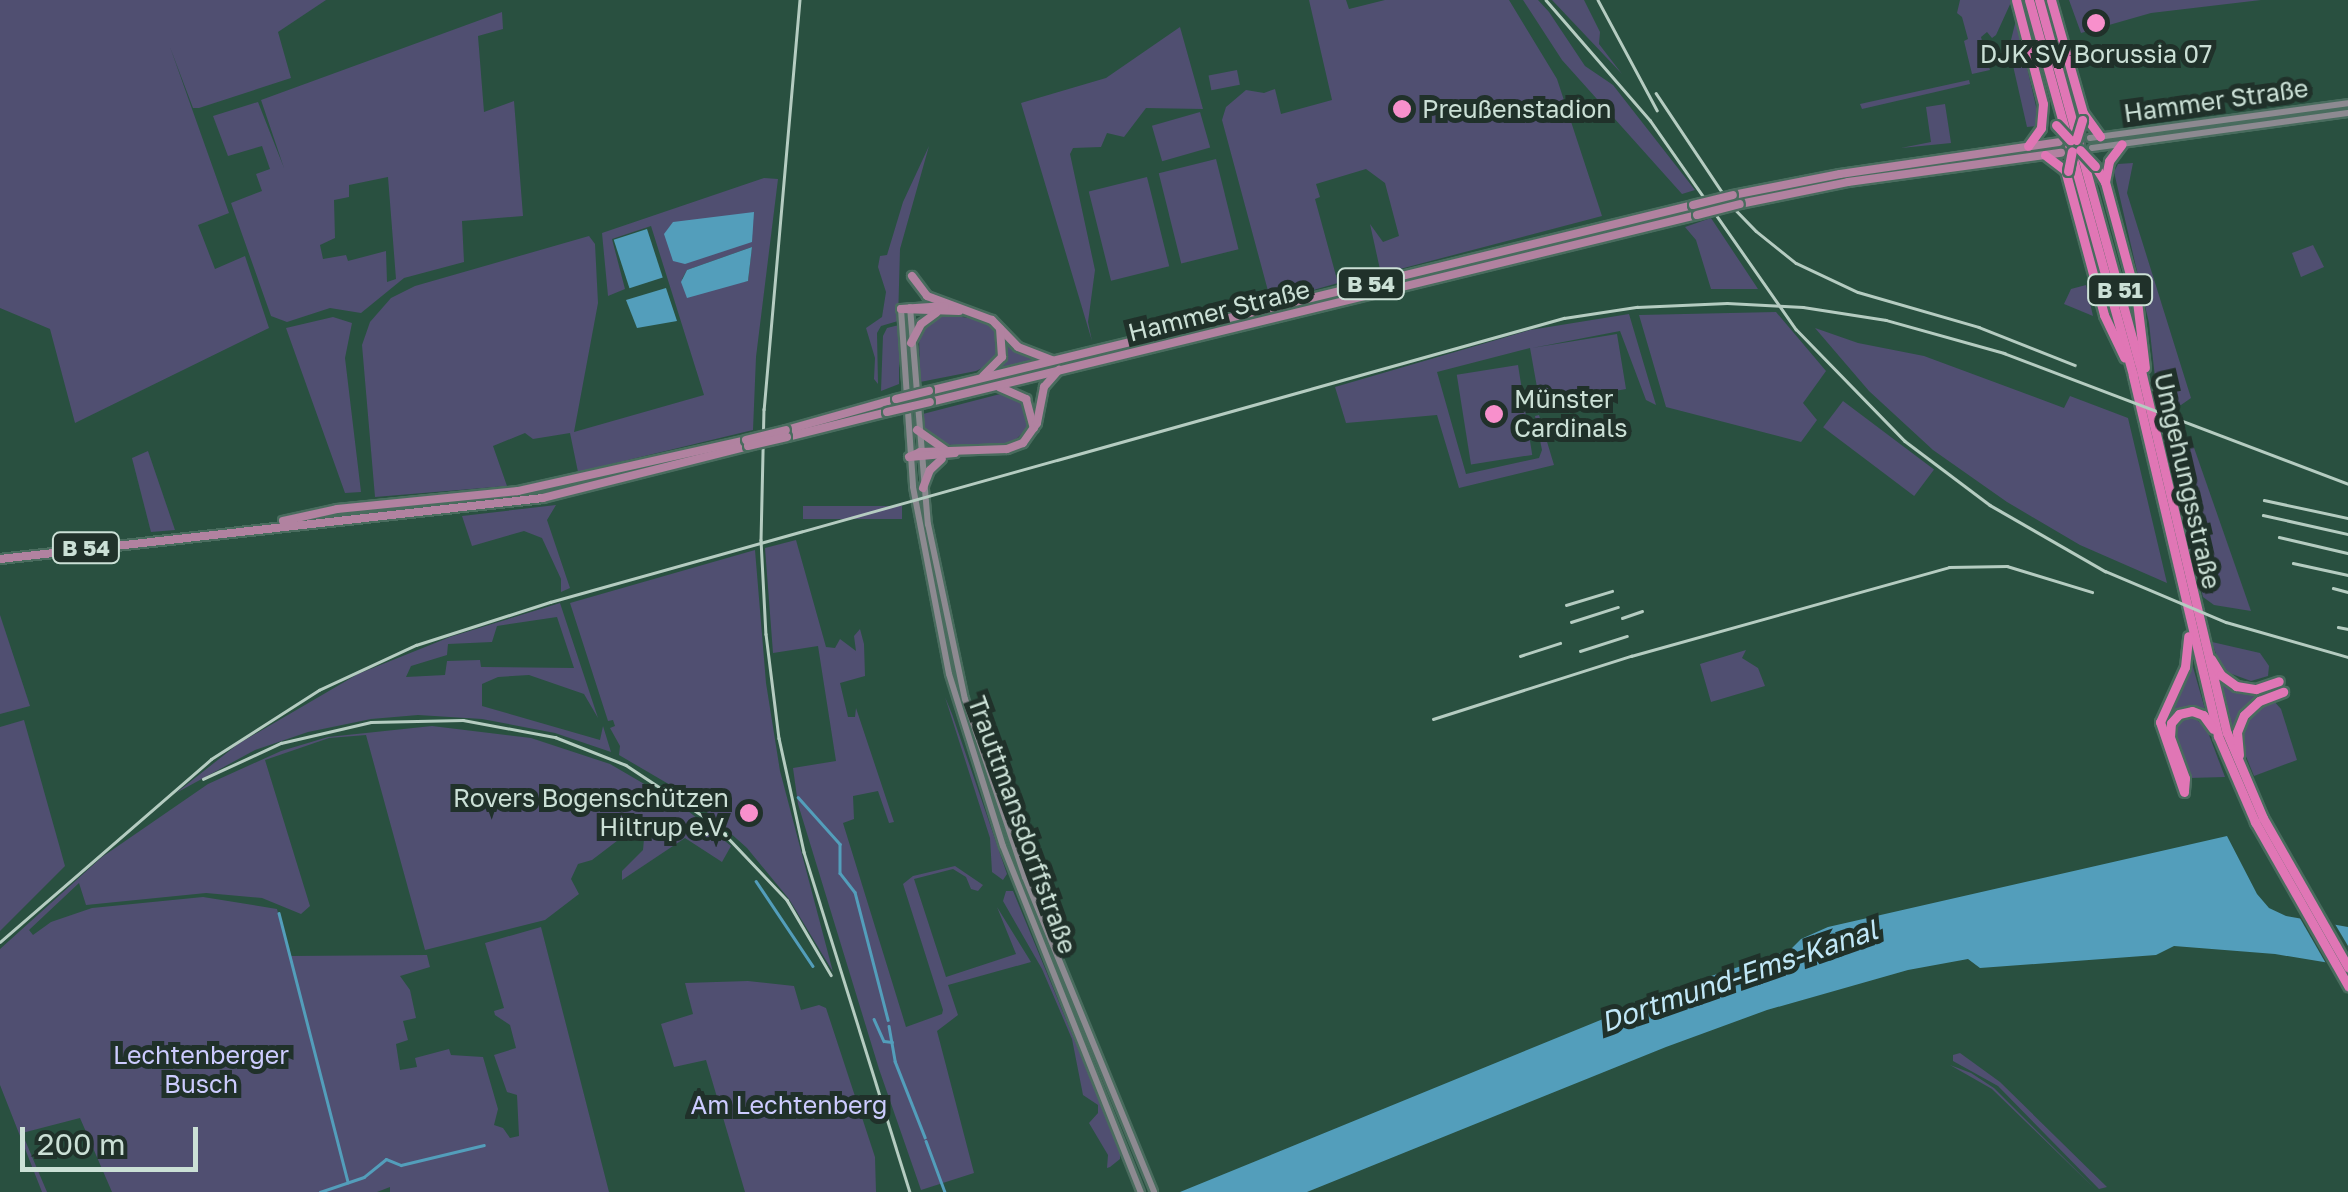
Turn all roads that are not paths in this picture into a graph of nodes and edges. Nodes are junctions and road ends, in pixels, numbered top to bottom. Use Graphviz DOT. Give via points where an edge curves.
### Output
graph roads {
  1 [pos="2016,0"];
  2 [pos="2029,0"];
  3 [pos="2039,0"];
  4 [pos="2051,0"];
  5 [pos="2043,104"];
  6 [pos="2348,104"];
  7 [pos="2348,113"];
  8 [pos="2082,117"];
  9 [pos="2095,137"];
  10 [pos="2122,144"];
  11 [pos="2028,146"];
  12 [pos="2070,146"];
  13 [pos="2092,148"];
  14 [pos="2046,155"];
  15 [pos="2067,175"];
  16 [pos="2105,182"];
  17 [pos="1695,210"];
  18 [pos="912,276"];
  19 [pos="949,306"];
  20 [pos="907,309"];
  21 [pos="964,311"];
  22 [pos="936,313"];
  23 [pos="998,325"];
  24 [pos="911,343"];
  25 [pos="1058,365"];
  26 [pos="2133,376"];
  27 [pos="980,379"];
  28 [pos="995,386"];
  29 [pos="2146,390"];
  30 [pos="918,430"];
  31 [pos="1034,430"];
  32 [pos="786,434"];
  33 [pos="747,443"];
  34 [pos="947,453"];
  35 [pos="920,456"];
  36 [pos="909,457"];
  37 [pos="923,488"];
  38 [pos="264,526"];
  39 [pos="0,559"];
  40 [pos="2188,618"];
  41 [pos="2204,644"];
  42 [pos="2218,736"];
  43 [pos="2238,774"];
  44 [pos="2250,803"];
  45 [pos="2348,967"];
  46 [pos="2348,986"];
  47 [pos="1141,1192"];
  48 [pos="1154,1192"];
  1 -- 5 [label="highway"];
  2 -- 26 [label="highway, Umgehungsstraße / B 51"];
  3 -- 29 [label="highway, Umgehungsstraße / B 51"];
  4 -- 8 [label="highway"];
  5 -- 11 [label="highway" via="2041,128"];
  5 -- 12 [label="highway, bridge"];
  6 -- 9 [label="main road, Hammer Straße"];
  7 -- 10 [label="main road, Hammer Straße"];
  8 -- 9 [label="highway"];
  8 -- 12 [label="highway, bridge"];
  10 -- 13 [label="main road, Hammer Straße"];
  10 -- 16 [label="highway"];
  11 -- 12 [label="main road, Hammer Straße / B 54"];
  11 -- 17 [label="main road, Hammer Straße / B 54, bridge" via="1733,196"];
  12 -- 14 [label="main road, Hammer Straße / B 54"];
  12 -- 15 [label="highway, bridge"];
  12 -- 16 [label="highway, bridge"];
  14 -- 15 [label="highway"];
  14 -- 17 [label="main road, Hammer Straße / B 54, bridge"];
  15 -- 26 [label="highway" via="2104,315"];
  16 -- 29 [label="highway" via="2137,301"];
  17 -- 25 [label="main road, Hammer Straße / B 54"];
  18 -- 19 [label="main road" via="924,294"];
  19 -- 20 [label="main road"];
  19 -- 21 [label="main road"];
  20 -- 22 [label="main road"];
  20 -- 24 [label="main road, Trauttmansdorffstraße"];
  20 -- 36 [label="main road, Trauttmansdorffstraße"];
  21 -- 22 [label="main road"];
  21 -- 23 [label="main road"];
  22 -- 24 [label="main road"];
  23 -- 25 [label="main road" via="1028,353"];
  23 -- 27 [label="main road" via="1002,357"];
  24 -- 30 [label="main road, Trauttmansdorffstraße"];
  25 -- 27 [label="main road, Hammer Straße / B 54"];
  25 -- 28 [label="main road, Hammer Straße / B 54"];
  25 -- 31 [label="main road" via="1044,387"];
  26 -- 40 [label="highway, Umgehungsstraße / B 51"];
  27 -- 32 [label="main road, Hammer Straße / B 54, bridge"];
  28 -- 31 [label="main road" via="1026,399"];
  28 -- 32 [label="main road, Hammer Straße / B 54, bridge"];
  29 -- 41 [label="highway, Umgehungsstraße / B 51"];
  30 -- 34 [label="main road"];
  30 -- 35 [label="main road, Trauttmansdorffstraße"];
  31 -- 34 [label="main road" via="1016,447"];
  32 -- 33 [label="main road, Hammer Straße / B 54, bridge"];
  33 -- 38 [label="main road, Hammer Straße / B 54" via="518,491 368,506"];
  33 -- 38 [label="main road, Hammer Straße / B 54" via="568,493"];
  34 -- 35 [label="main road"];
  34 -- 37 [label="main road"];
  35 -- 36 [label="main road"];
  35 -- 37 [label="main road, Trauttmansdorffstraße"];
  36 -- 47 [label="main road, Trauttmansdorffstraße" via="937,626 984,794"];
  37 -- 48 [label="main road, Trauttmansdorffstraße" via="943,610 988,776"];
  38 -- 39 [label="main road, B 54"];
  40 -- 42 [label="highway, Umgehungsstraße / B 51"];
  40 -- 42 [label="highway" via="2185,667 2160,722 2184,792 2170,737 2173,720 2196,712"];
  41 -- 43 [label="highway, Umgehungsstraße / B 51"];
  41 -- 43 [label="highway" via="2232,684 2281,687 2242,718"];
  42 -- 43 [label="highway, Umgehungsstraße / B 51"];
  43 -- 44 [label="highway, Umgehungsstraße / B 51"];
  44 -- 45 [label="highway, Umgehungsstraße / B 51"];
  44 -- 46 [label="highway, Umgehungsstraße / B 51"];
}
